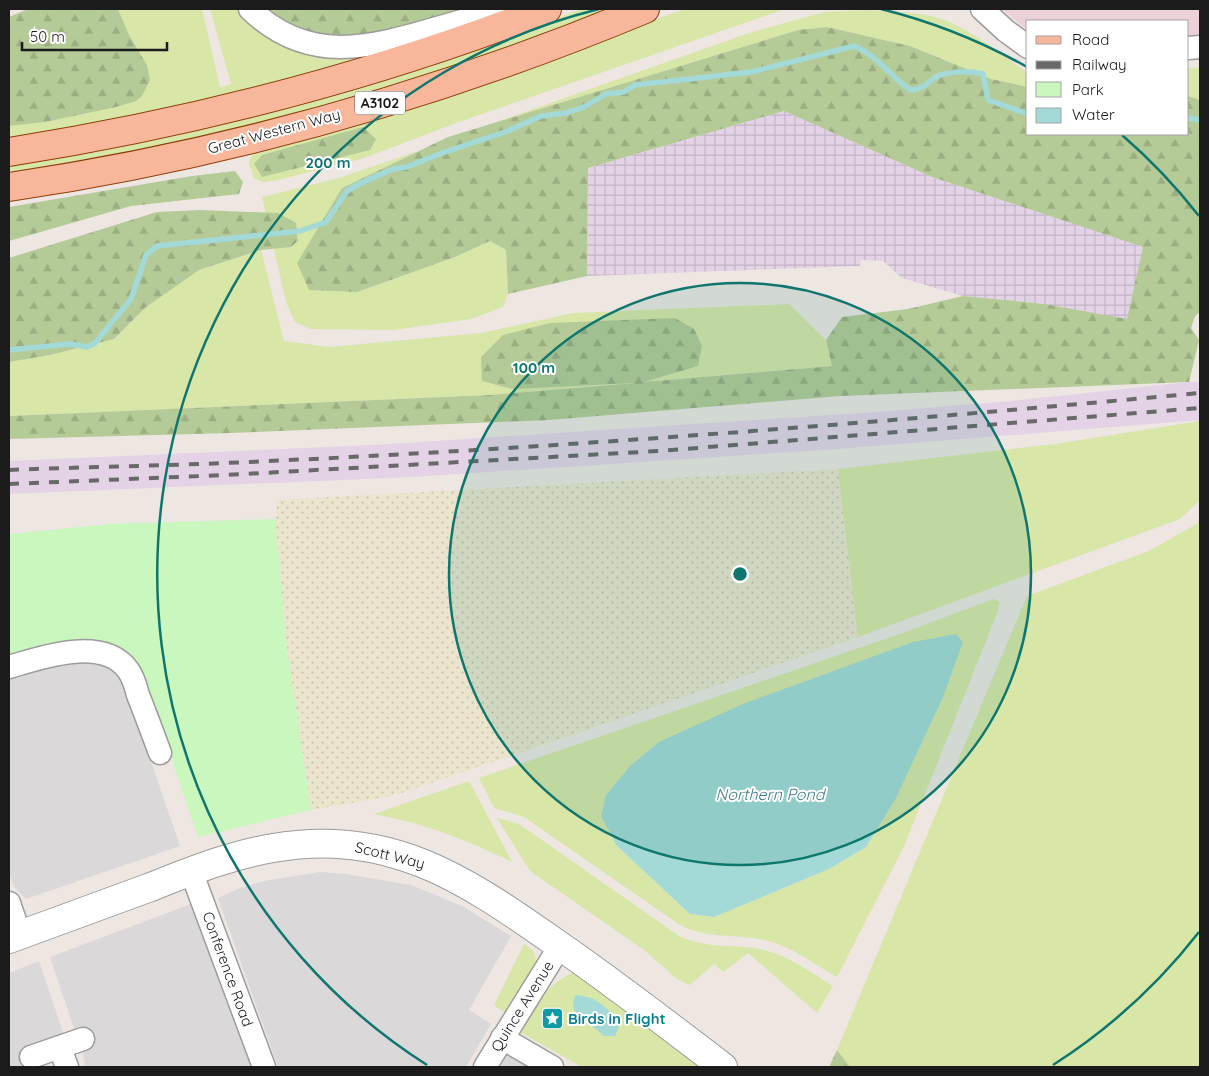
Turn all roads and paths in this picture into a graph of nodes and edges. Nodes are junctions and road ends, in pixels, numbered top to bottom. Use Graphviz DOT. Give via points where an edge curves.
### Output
graph roads {
  1 [pos="250,9"];
  2 [pos="522,9"];
  3 [pos="547,9"];
  4 [pos="645,9"];
  5 [pos="982,9"];
  6 [pos="1026,46"];
  7 [pos="9,152"];
  8 [pos="9,187"];
  9 [pos="9,667"];
  10 [pos="160,753"];
  11 [pos="191,871"];
  12 [pos="9,903"];
  13 [pos="14,937"];
  14 [pos="560,946"];
  15 [pos="502,1038"];
  16 [pos="83,1040"];
  17 [pos="32,1057"];
  18 [pos="64,1057"];
  19 [pos="264,1067"];
  20 [pos="485,1067"];
  21 [pos="552,1067"];
  22 [pos="723,1067"];
  1 -- 2 [label="street" via="284,34 311,44 342,48 395,41 466,20"];
  3 -- 7 [label="main road, A3102" via="415,55 285,94 100,137"];
  4 -- 8 [label="main road, Great Western Way / A3102" via="488,68 367,106 166,158"];
  5 -- 6 [label="street"];
  9 -- 10 [label="street" via="53,655 89,651 110,654 130,672"];
  11 -- 13 [label="street, Scott Way"];
  11 -- 14 [label="street, Scott Way" via="274,848 324,844 374,848 418,860 458,878"];
  11 -- 19 [label="street, Conference Road"];
  12 -- 13 [label="street"];
  14 -- 15 [label="street, Quince Avenue"];
  14 -- 22 [label="street, Scott Way"];
  15 -- 20 [label="street, Quince Avenue"];
  15 -- 21 [label="street"];
  16 -- 18 [label="street"];
  17 -- 18 [label="street"];
}
